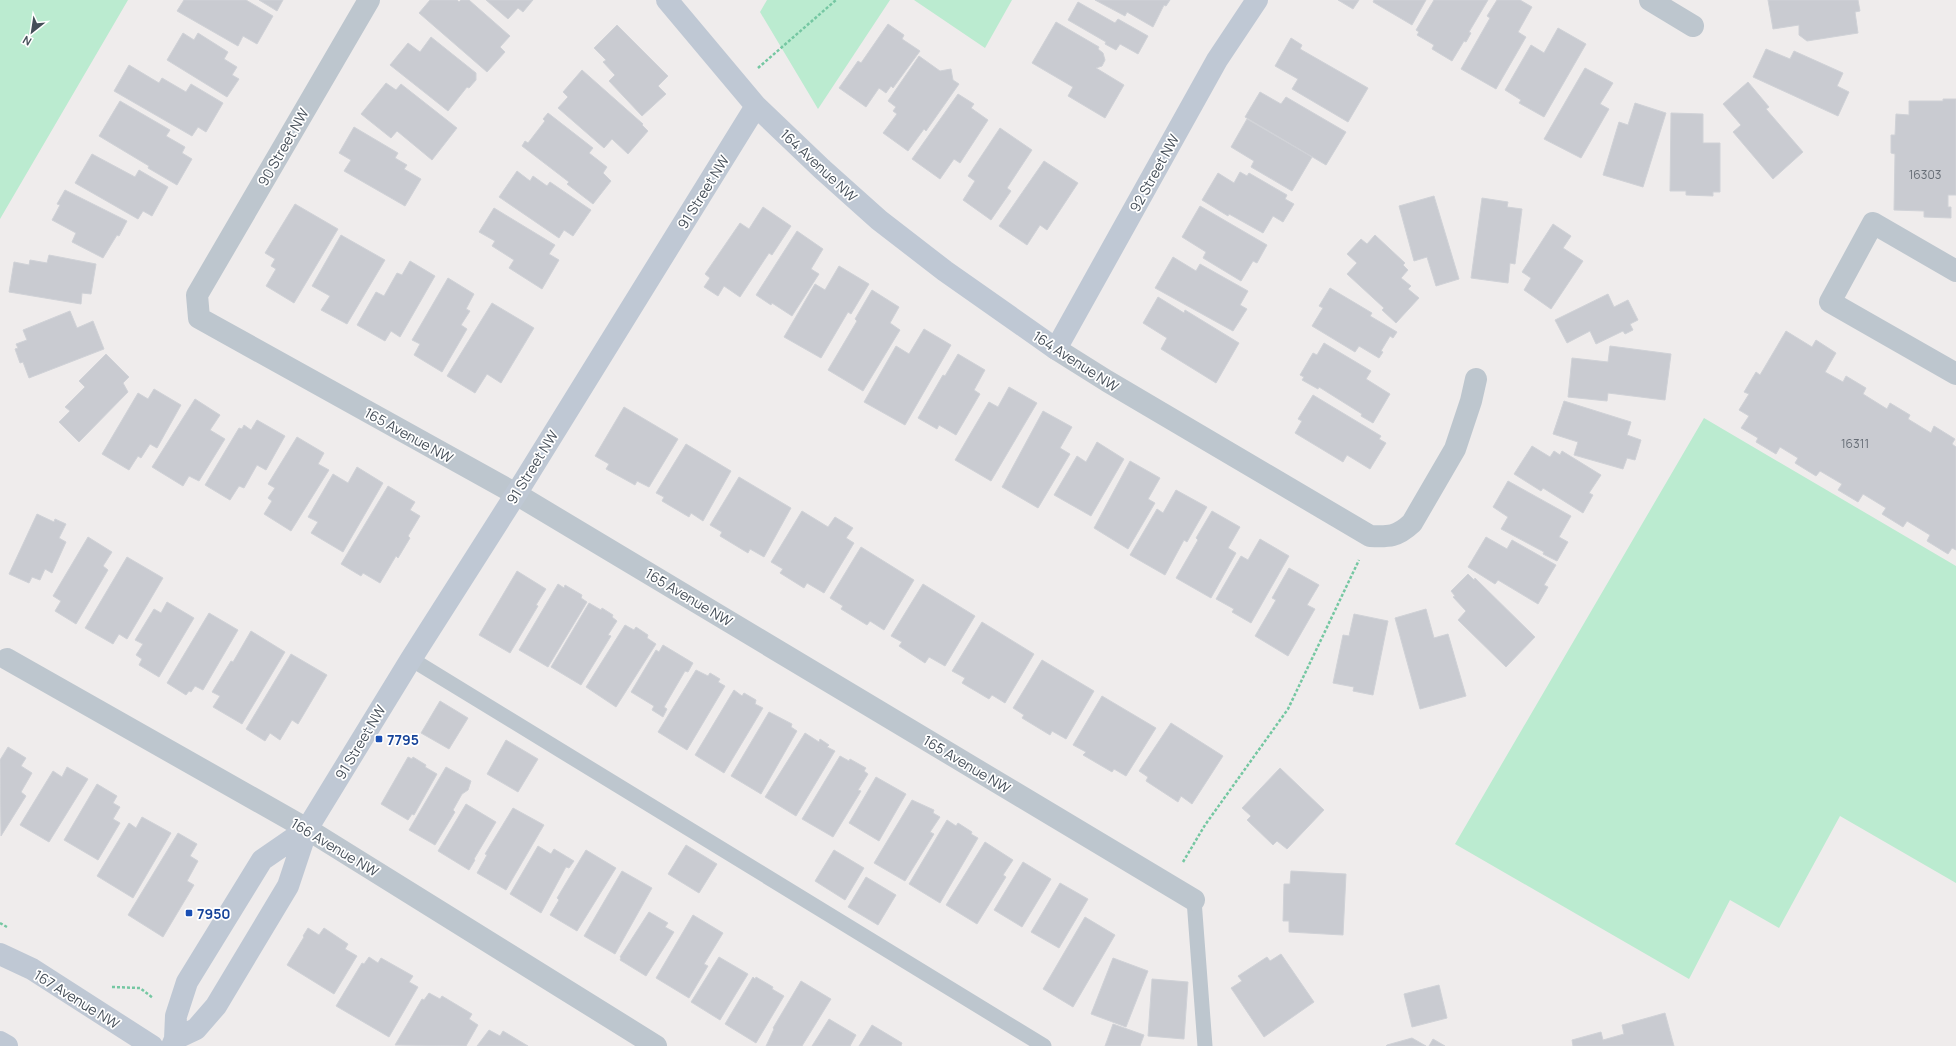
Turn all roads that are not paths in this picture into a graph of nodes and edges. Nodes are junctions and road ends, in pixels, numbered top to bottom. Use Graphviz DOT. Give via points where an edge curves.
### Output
graph roads {
  1 [pos="369,0"];
  2 [pos="667,0"];
  3 [pos="1257,0"];
  4 [pos="1650,0"];
  5 [pos="1693,26"];
  6 [pos="756,106"];
  7 [pos="1956,271"];
  8 [pos="197,295"];
  9 [pos="1056,349"];
  10 [pos="1956,374"];
  11 [pos="1476,378"];
  12 [pos="516,494"];
  13 [pos="7,659"];
  14 [pos="410,659"];
  15 [pos="307,829"];
  16 [pos="1194,900"];
  17 [pos="0,954"];
  18 [pos="0,1042"];
  19 [pos="173,1042"];
  20 [pos="7,1046"];
  21 [pos="152,1046"];
  22 [pos="656,1046"];
  23 [pos="1044,1046"];
  24 [pos="1205,1046"];
  1 -- 8 [label="street, 90 Street NW"];
  2 -- 6 [label="street, 164 Avenue NW"];
  3 -- 9 [label="street, 92 Street NW" via="1218,60"];
  4 -- 5 [label="street"];
  6 -- 9 [label="street, 164 Avenue NW" via="822,170 879,220 986,301"];
  6 -- 12 [label="street, 91 Street NW"];
  7 -- 10 [label="street" via="1873,223 1830,302"];
  8 -- 12 [label="street, 165 Avenue NW" via="199,318"];
  9 -- 11 [label="street, 164 Avenue NW" via="1370,536 1388,537 1402,532 1412,523 1454,449 1472,400"];
  12 -- 14 [label="street, 91 Street NW"];
  12 -- 16 [label="street, 165 Avenue NW"];
  13 -- 15 [label="street, 166 Avenue NW"];
  14 -- 15 [label="street, 91 Street NW"];
  14 -- 23 [label="lane"];
  15 -- 19 [label="street, 91 Street NW" via="288,886 216,1006 196,1029"];
  15 -- 19 [label="street, 91 Street NW" via="262,860 187,982 176,1016"];
  15 -- 22 [label="street, 166 Avenue NW"];
  16 -- 24 [label="lane"];
  17 -- 21 [label="street, 167 Avenue NW" via="32,970"];
  18 -- 20 [label="street"];
}
